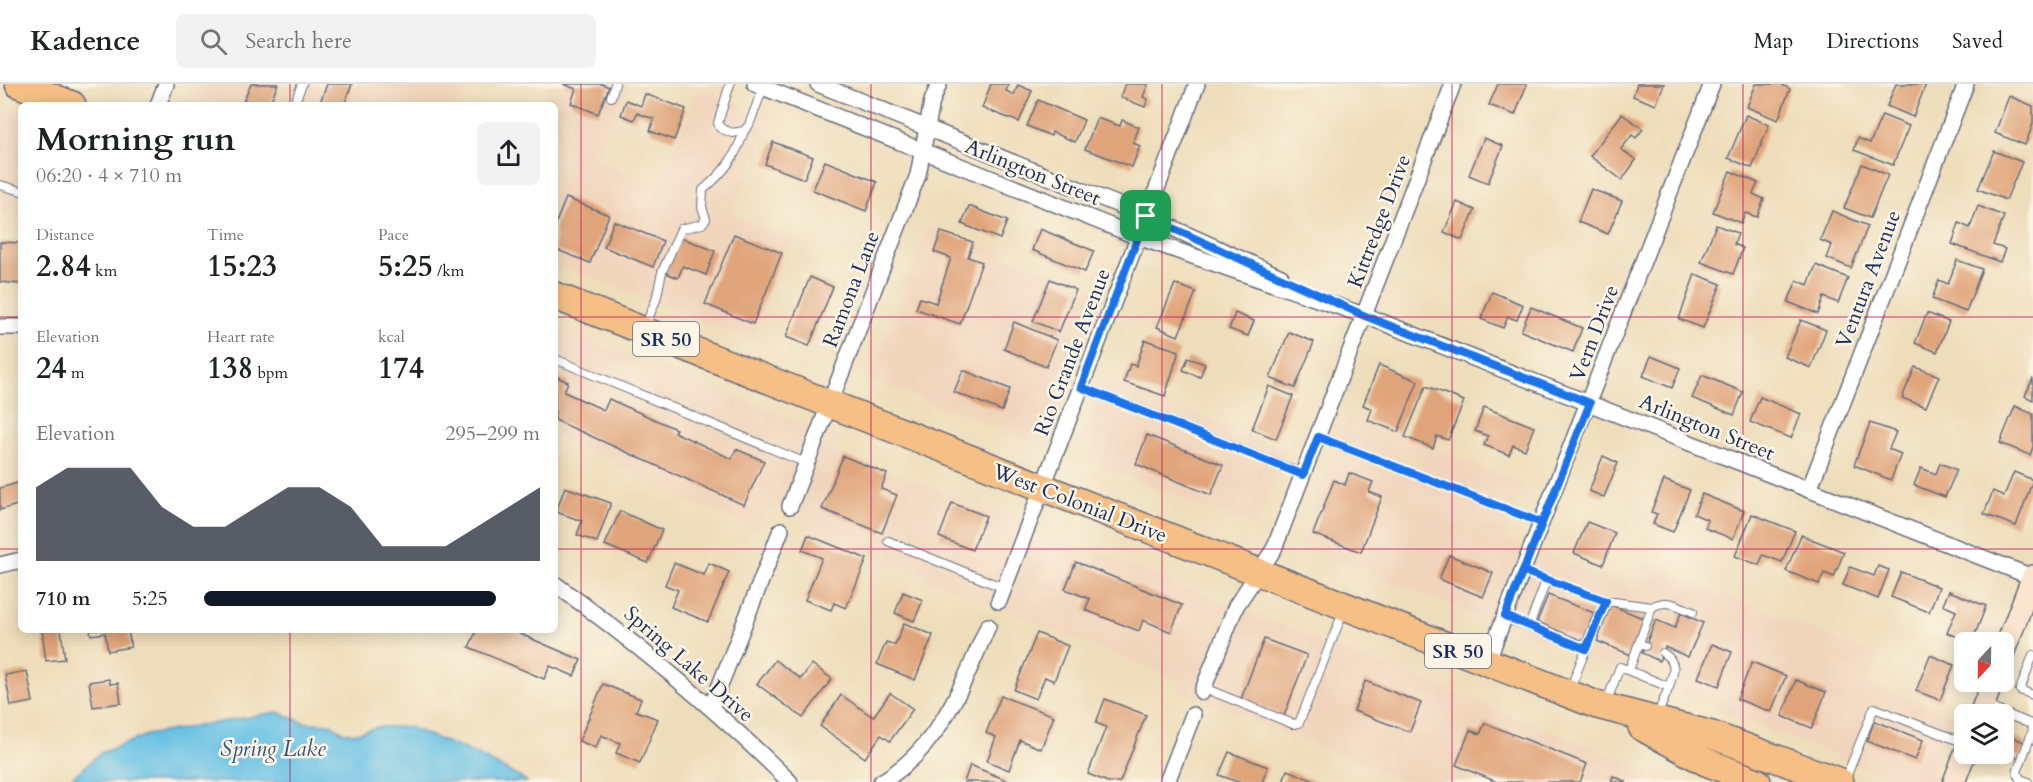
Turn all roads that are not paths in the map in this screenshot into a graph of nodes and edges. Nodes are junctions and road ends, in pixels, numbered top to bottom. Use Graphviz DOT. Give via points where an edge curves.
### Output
graph roads {
  1 [pos="18,84"];
  2 [pos="166,84"];
  3 [pos="302,84"];
  4 [pos="615,84"];
  5 [pos="730,84"];
  6 [pos="818,84"];
  7 [pos="939,84"];
  8 [pos="1197,84"];
  9 [pos="1453,84"];
  10 [pos="1712,84"];
  11 [pos="1966,84"];
  12 [pos="759,86"];
  13 [pos="611,97"];
  14 [pos="64,102"];
  15 [pos="159,102"];
  16 [pos="295,102"];
  17 [pos="927,128"];
  18 [pos="744,131"];
  19 [pos="923,150"];
  20 [pos="0,185"];
  21 [pos="18,190"];
  22 [pos="1146,216"];
  23 [pos="1138,237"];
  24 [pos="558,297"];
  25 [pos="1365,316"];
  26 [pos="0,327"];
  27 [pos="18,327"];
  28 [pos="643,330"];
  29 [pos="558,360"];
  30 [pos="1081,387"];
  31 [pos="1590,403"];
  32 [pos="829,405"];
  33 [pos="1318,437"];
  34 [pos="806,463"];
  35 [pos="1303,475"];
  36 [pos="1042,489"];
  37 [pos="1809,490"];
  38 [pos="790,506"];
  39 [pos="1542,523"];
  40 [pos="781,530"];
  41 [pos="888,541"];
  42 [pos="18,561"];
  43 [pos="0,565"];
  44 [pos="1258,571"];
  45 [pos="1523,571"];
  46 [pos="2033,576"];
  47 [pos="1546,581"];
  48 [pos="558,586"];
  49 [pos="1001,595"];
  50 [pos="1606,601"];
  51 [pos="1346,606"];
  52 [pos="1652,607"];
  53 [pos="1693,612"];
  54 [pos="1505,616"];
  55 [pos="988,626"];
  56 [pos="1529,626"];
  57 [pos="2011,632"];
  58 [pos="1586,649"];
  59 [pos="1663,653"];
  60 [pos="2033,655"];
  61 [pos="1486,662"];
  62 [pos="1629,670"];
  63 [pos="1669,687"];
  64 [pos="1203,690"];
  65 [pos="1569,694"];
  66 [pos="2033,695"];
  67 [pos="711,708"];
  68 [pos="1606,708"];
  69 [pos="1193,715"];
  70 [pos="2014,719"];
  71 [pos="1655,720"];
  72 [pos="1954,738"];
  73 [pos="1961,764"];
  74 [pos="790,782"];
  75 [pos="881,782"];
  76 [pos="1167,782"];
  77 [pos="1756,782"];
  78 [pos="1840,782"];
  79 [pos="1844,782"];
  80 [pos="1954,782"];
  81 [pos="2028,782"];
  1 -- 14 [label="highway"];
  2 -- 15 [label="street"];
  3 -- 16 [label="lane"];
  4 -- 13 [label="lane"];
  5 -- 18 [label="lane" via="718,123 732,133"];
  6 -- 17 [label="street, Arlington Street"];
  7 -- 17 [label="street, Ramona Lane"];
  8 -- 22 [label="street, Rio Grande Avenue"];
  9 -- 25 [label="street, Kittredge Drive"];
  10 -- 31 [label="street, Vern Drive"];
  11 -- 37 [label="street, Ventura Avenue"];
  12 -- 18 [label="lane"];
  12 -- 19 [label="street, Arlington Street"];
  17 -- 19 [label="street, Ramona Lane"];
  17 -- 22 [label="street, Arlington Street"];
  18 -- 28 [label="lane" via="737,153 723,173 703,190 706,219 702,224 681,229"];
  19 -- 23 [label="street, Arlington Street"];
  19 -- 32 [label="street, Ramona Lane" via="918,175"];
  20 -- 21 [label="lane"];
  22 -- 23 [label="street, Rio Grande Avenue"];
  22 -- 25 [label="street, Arlington Street"];
  23 -- 25 [label="street, Arlington Street"];
  23 -- 30 [label="street, Rio Grande Avenue"];
  24 -- 28 [label="highway, West Colonial Drive / SR 50"];
  25 -- 31 [label="street, Arlington Street"];
  25 -- 33 [label="street, Kittredge Drive"];
  26 -- 27 [label="street"];
  28 -- 32 [label="highway, West Colonial Drive / SR 50"];
  29 -- 34 [label="lane"];
  30 -- 35 [label="lane"];
  30 -- 36 [label="street, Rio Grande Avenue"];
  31 -- 37 [label="street, Arlington Street"];
  31 -- 39 [label="street, Vern Drive"];
  32 -- 34 [label="street, Ramona Lane"];
  32 -- 36 [label="highway, West Colonial Drive / SR 50"];
  33 -- 35 [label="street, Kittredge Drive"];
  33 -- 39 [label="lane"];
  34 -- 38 [label="street, Ramona Lane"];
  35 -- 44 [label="street, Kittredge Drive" via="1274,549"];
  36 -- 44 [label="highway, West Colonial Drive / SR 50"];
  36 -- 49 [label="street, Rio Grande Avenue"];
  37 -- 46 [label="street, Arlington Street"];
  39 -- 45 [label="street, Vern Drive"];
  40 -- 67 [label="street"];
  41 -- 49 [label="lane"];
  42 -- 43 [label="street"];
  44 -- 51 [label="highway, West Colonial Drive / SR 50"];
  44 -- 64 [label="street, Kittredge Drive" via="1236,606"];
  45 -- 47 [label="lane"];
  45 -- 54 [label="street, Vern Drive"];
  46 -- 57 [label="street"];
  47 -- 50 [label="lane"];
  47 -- 56 [label="lane"];
  48 -- 67 [label="street, Spring Lake Drive" via="615,627"];
  50 -- 52 [label="lane"];
  50 -- 58 [label="lane"];
  51 -- 61 [label="highway, West Colonial Drive / SR 50"];
  51 -- 64 [label="lane" via="1299,723"];
  52 -- 53 [label="lane" via="1668,602"];
  52 -- 62 [label="lane" via="1642,644"];
  54 -- 56 [label="lane"];
  54 -- 61 [label="street, Vern Drive"];
  55 -- 75 [label="street" via="941,725 896,774"];
  56 -- 58 [label="lane"];
  58 -- 65 [label="lane"];
  59 -- 63 [label="lane" via="1674,666"];
  60 -- 66 [label="lane" via="2020,690"];
  61 -- 65 [label="highway, West Colonial Drive / SR 50"];
  62 -- 63 [label="lane"];
  62 -- 68 [label="lane" via="1620,667"];
  63 -- 71 [label="lane"];
  65 -- 68 [label="highway, West Colonial Drive / SR 50"];
  67 -- 74 [label="street, Spring Lake Drive"];
  68 -- 71 [label="highway, West Colonial Drive / SR 50"];
  68 -- 77 [label="highway, West Colonial Drive / SR 50" via="1706,762"];
  69 -- 76 [label="street"];
  70 -- 81 [label="lane" via="2031,724 2033,730 2017,772"];
  71 -- 78 [label="highway, West Colonial Drive / SR 50" via="1712,735"];
  72 -- 79 [label="lane" via="1874,708"];
  73 -- 80 [label="street"];
}
